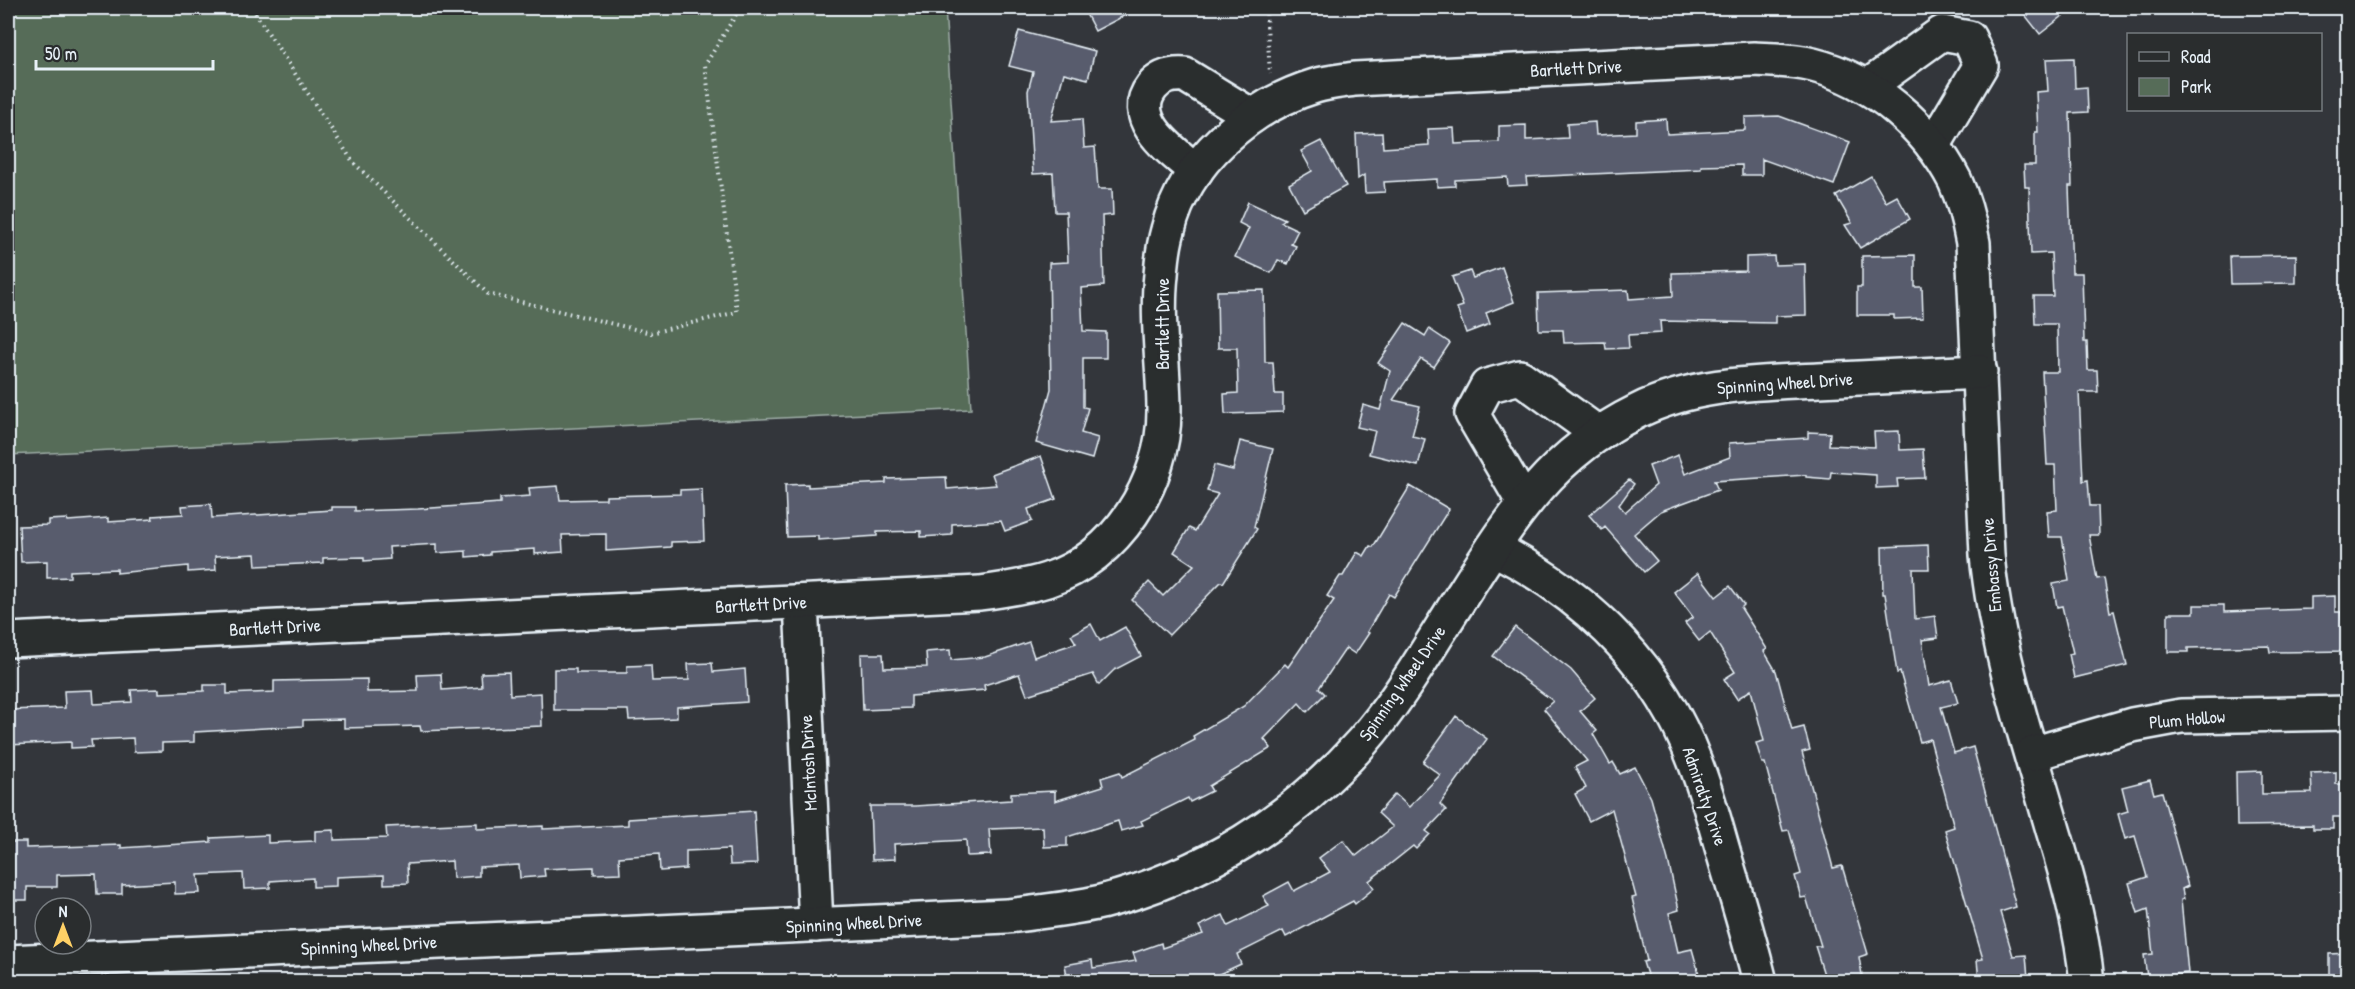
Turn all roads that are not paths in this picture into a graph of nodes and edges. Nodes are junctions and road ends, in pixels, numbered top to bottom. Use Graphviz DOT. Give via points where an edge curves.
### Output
graph roads {
  1 [pos="1867,87"];
  2 [pos="1252,116"];
  3 [pos="1908,119"];
  4 [pos="1933,146"];
  5 [pos="1196,171"];
  6 [pos="1980,372"];
  7 [pos="1599,434"];
  8 [pos="1524,503"];
  9 [pos="1493,548"];
  10 [pos="801,602"];
  11 [pos="8,640"];
  12 [pos="2348,712"];
  13 [pos="2032,754"];
  14 [pos="816,925"];
  15 [pos="8,962"];
  16 [pos="71,970"];
  17 [pos="1760,981"];
  18 [pos="2087,981"];
  1 -- 2 [label="street, Bartlett Drive" via="1813,65 1754,59 1355,78 1316,86"];
  1 -- 3 [label="street, Bartlett Drive"];
  1 -- 4 [label="street" via="1942,33 1969,38 1981,65"];
  2 -- 5 [label="street, Bartlett Drive" via="1222,141"];
  2 -- 5 [label="street" via="1185,75 1173,74 1153,86 1145,99 1148,123"];
  3 -- 4 [label="street, Embassy Drive"];
  4 -- 6 [label="street, Embassy Drive" via="1956,183 1967,213"];
  5 -- 10 [label="street, Bartlett Drive" via="1177,204 1168,230 1161,276 1164,413 1160,449 1143,496 1114,536 1069,570 1014,589"];
  6 -- 7 [label="street, Spinning Wheel Drive" via="1732,384 1662,401"];
  6 -- 13 [label="street, Embassy Drive" via="1991,599"];
  7 -- 8 [label="street, Spinning Wheel Drive" via="1568,458"];
  7 -- 8 [label="street" via="1520,377 1487,386 1472,414"];
  8 -- 9 [label="street, Spinning Wheel Drive"];
  9 -- 14 [label="street, Spinning Wheel Drive" via="1363,741 1303,800 1223,854 1147,888 1066,909 1007,916"];
  9 -- 17 [label="street, Admiralty Drive" via="1551,581 1585,607 1630,652 1667,705 1704,783"];
  10 -- 11 [label="street, Bartlett Drive"];
  10 -- 14 [label="street, McIntosh Drive"];
  12 -- 13 [label="street, Plum Hollow" via="2181,716 2132,725"];
  13 -- 18 [label="street, Embassy Drive" via="2069,884"];
  14 -- 16 [label="street, Spinning Wheel Drive"];
  15 -- 16 [label="street, Spinning Wheel Drive"];
}
